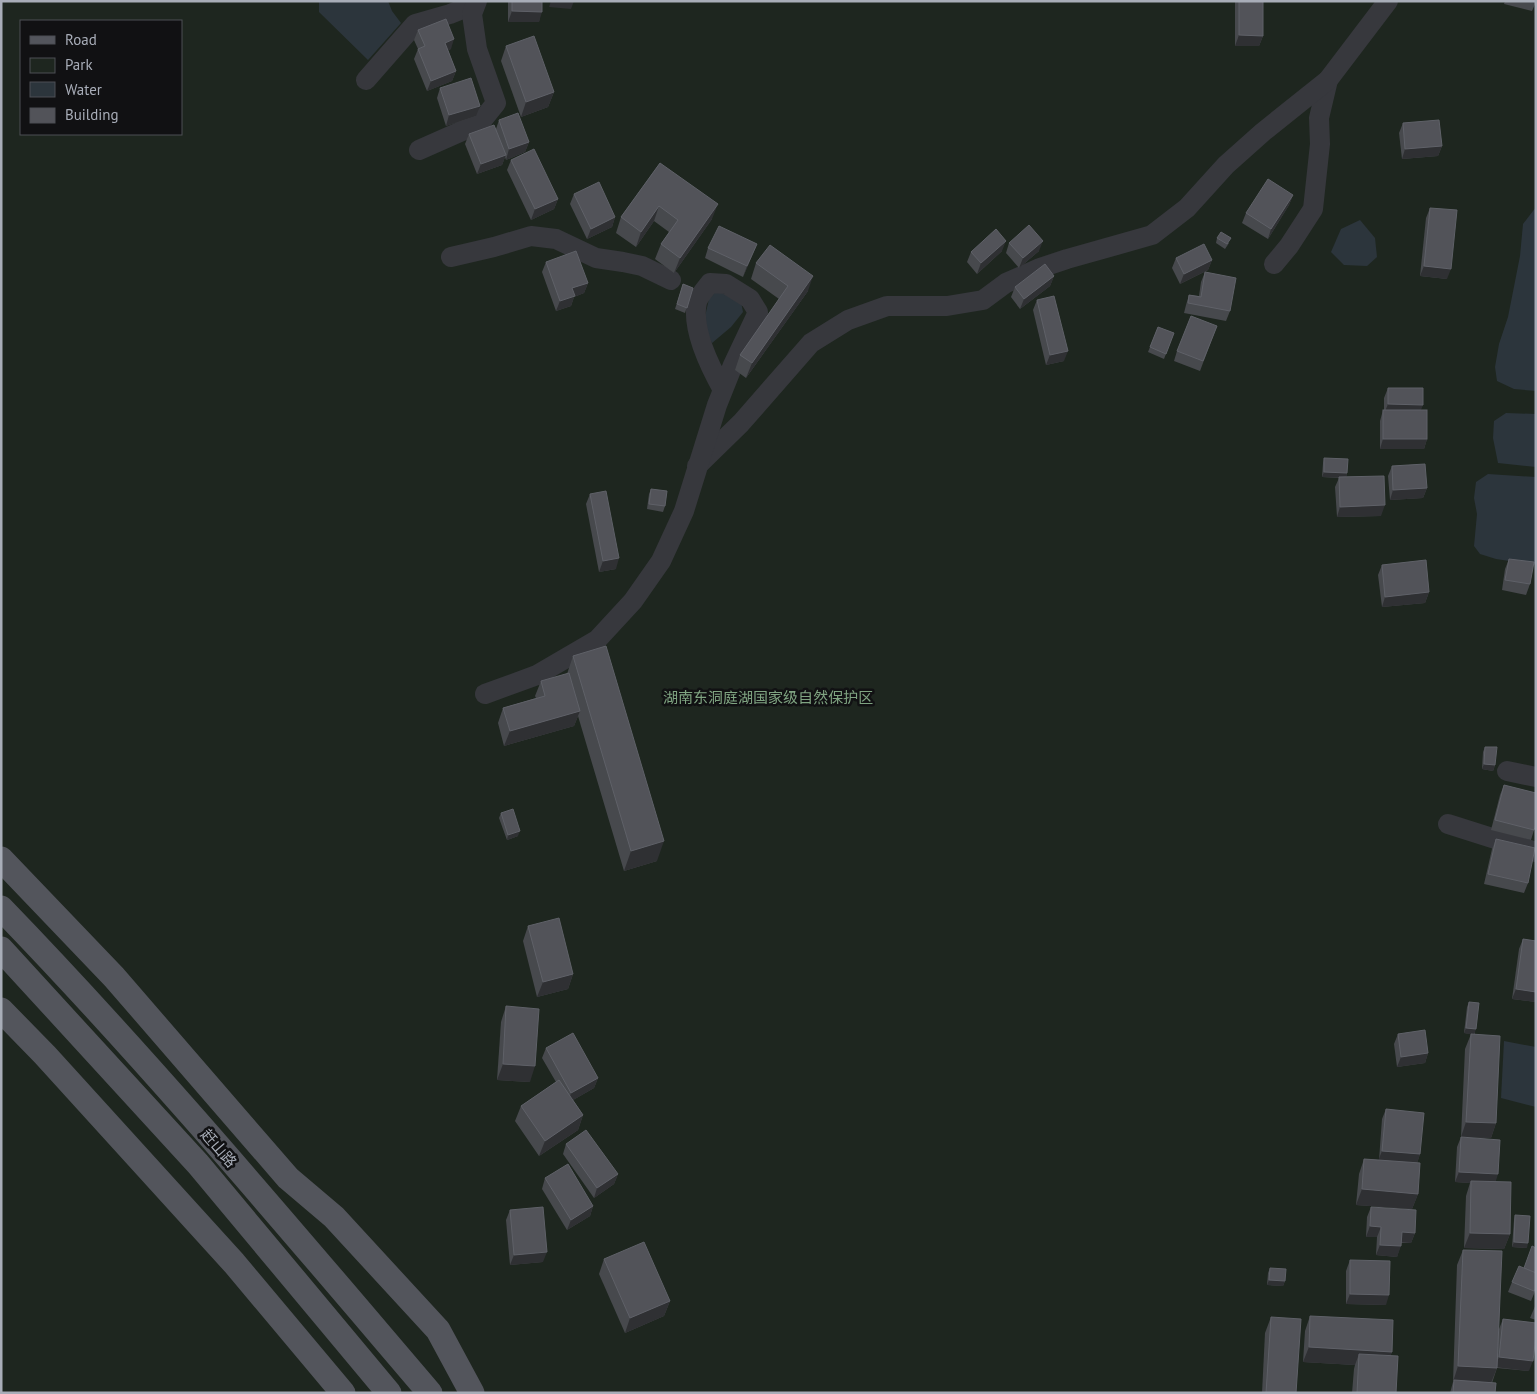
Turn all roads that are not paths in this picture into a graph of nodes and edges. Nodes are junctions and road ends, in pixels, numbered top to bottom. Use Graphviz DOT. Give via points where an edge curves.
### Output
graph roads {
  1 [pos="476,1"];
  2 [pos="1388,1"];
  3 [pos="366,80"];
  4 [pos="1328,80"];
  5 [pos="419,150"];
  6 [pos="451,257"];
  7 [pos="1274,264"];
  8 [pos="671,280"];
  9 [pos="723,390"];
  10 [pos="698,466"];
  11 [pos="485,694"];
  12 [pos="1506,772"];
  13 [pos="1536,777"];
  14 [pos="1448,824"];
  15 [pos="1536,851"];
  16 [pos="1,859"];
  17 [pos="1,908"];
  18 [pos="1,949"];
  19 [pos="1,1010"];
  20 [pos="343,1393"];
  21 [pos="389,1393"];
  22 [pos="430,1393"];
  23 [pos="472,1393"];
  1 -- 3 [label="street" via="450,14 415,24"];
  1 -- 5 [label="street" via="472,14 477,49 496,104 480,123"];
  2 -- 4 [label="street"];
  4 -- 7 [label="street" via="1319,118 1320,144 1313,209"];
  4 -- 10 [label="street" via="1263,132 1226,165 1187,208 1152,235 1040,268 1006,283 983,300 947,306 887,306 848,320 811,343 741,423"];
  6 -- 8 [label="street" via="531,236 556,239 596,258 642,266"];
  9 -- 9 [label="street" via="758,312 750,299 726,284 710,283 697,300 697,319 703,346"];
  9 -- 10 [label="street"];
  10 -- 11 [label="street" via="684,511 661,562 633,602 596,640 537,675"];
  12 -- 13 [label="street"];
  14 -- 15 [label="street"];
  16 -- 23 [label="main road" via="114,977 288,1178 334,1217 438,1330"];
  17 -- 22 [label="main road, 赶山路" via="91,1003"];
  18 -- 21 [label="main road, 赶山路" via="198,1164"];
  19 -- 20 [label="main road" via="234,1263"];
}
